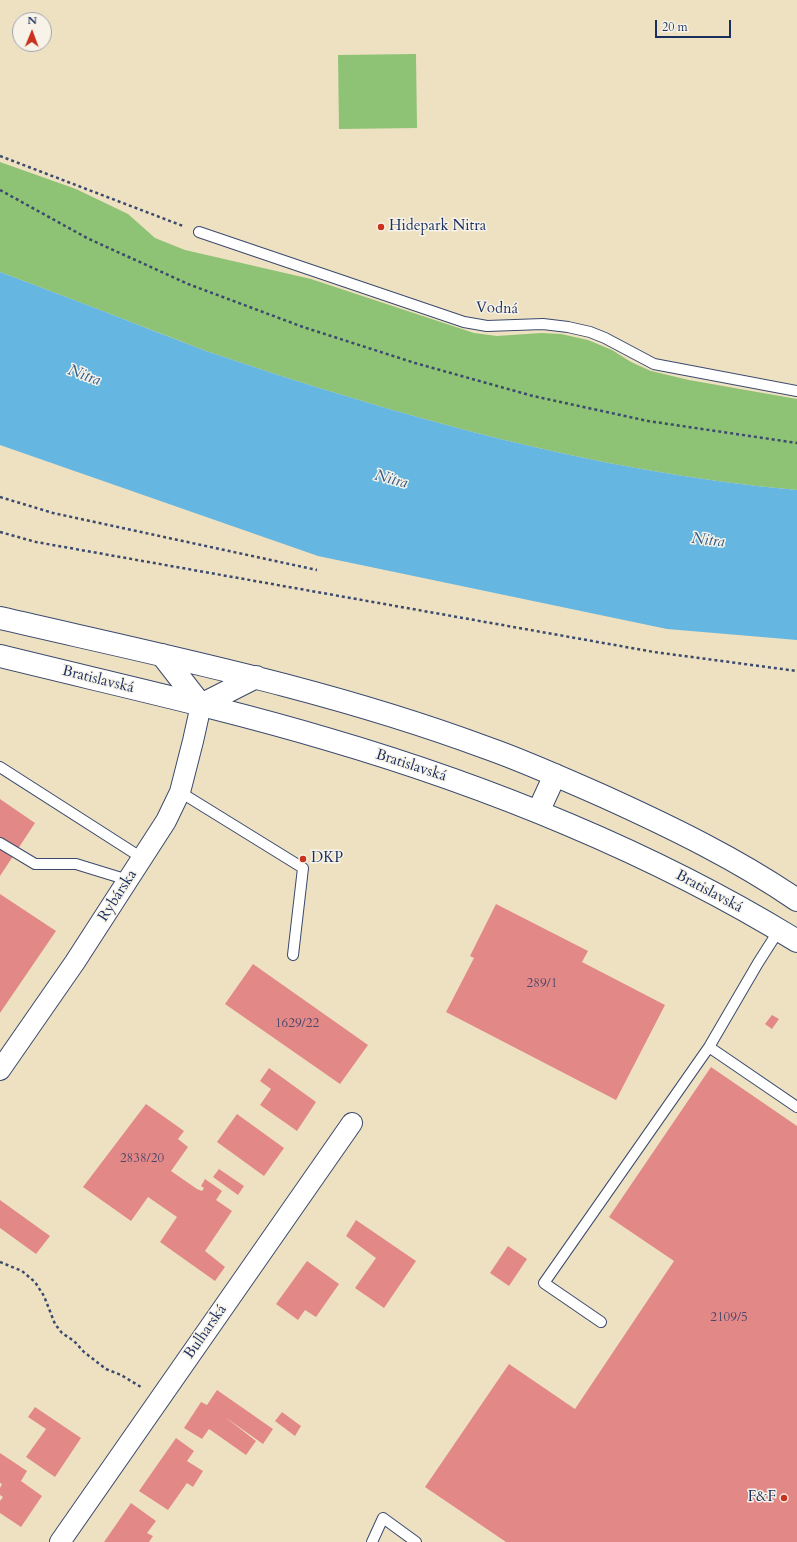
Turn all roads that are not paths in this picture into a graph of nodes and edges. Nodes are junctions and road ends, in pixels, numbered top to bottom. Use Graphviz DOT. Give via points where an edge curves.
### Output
graph roads {
  1 [pos="200,232"];
  2 [pos="797,391"];
  3 [pos="0,618"];
  4 [pos="162,655"];
  5 [pos="0,656"];
  6 [pos="256,677"];
  7 [pos="201,704"];
  8 [pos="0,767"];
  9 [pos="555,775"];
  10 [pos="180,792"];
  11 [pos="538,812"];
  12 [pos="0,843"];
  13 [pos="142,858"];
  14 [pos="128,880"];
  15 [pos="797,900"];
  16 [pos="788,936"];
  17 [pos="294,955"];
  18 [pos="709,1047"];
  19 [pos="0,1070"];
  20 [pos="797,1107"];
  21 [pos="352,1122"];
  22 [pos="601,1322"];
  23 [pos="60,1542"];
  24 [pos="372,1542"];
  25 [pos="416,1542"];
  1 -- 2 [label="lane, Vodná" via="464,322 487,326 543,324 568,327 605,338 654,364"];
  3 -- 4 [label="main road"];
  4 -- 6 [label="main road"];
  4 -- 7 [label="main road"];
  5 -- 7 [label="main road, Bratislavská"];
  6 -- 7 [label="main road"];
  6 -- 9 [label="main road" via="421,725"];
  7 -- 10 [label="street, Rybárska"];
  7 -- 11 [label="main road, Bratislavská" via="328,739 466,784"];
  8 -- 13 [label="lane"];
  9 -- 11 [label="main road"];
  9 -- 15 [label="main road" via="664,824 721,854"];
  10 -- 13 [label="street, Rybárska" via="166,821"];
  10 -- 17 [label="lane" via="303,868"];
  11 -- 16 [label="main road, Bratislavská" via="702,886"];
  12 -- 14 [label="lane" via="35,864 76,864"];
  13 -- 14 [label="street, Rybárska"];
  14 -- 19 [label="street, Rybárska"];
  16 -- 18 [label="lane" via="758,962"];
  18 -- 20 [label="lane"];
  18 -- 22 [label="lane" via="544,1283"];
  21 -- 23 [label="street, Bulharská"];
  24 -- 25 [label="lane" via="383,1518"];
}
